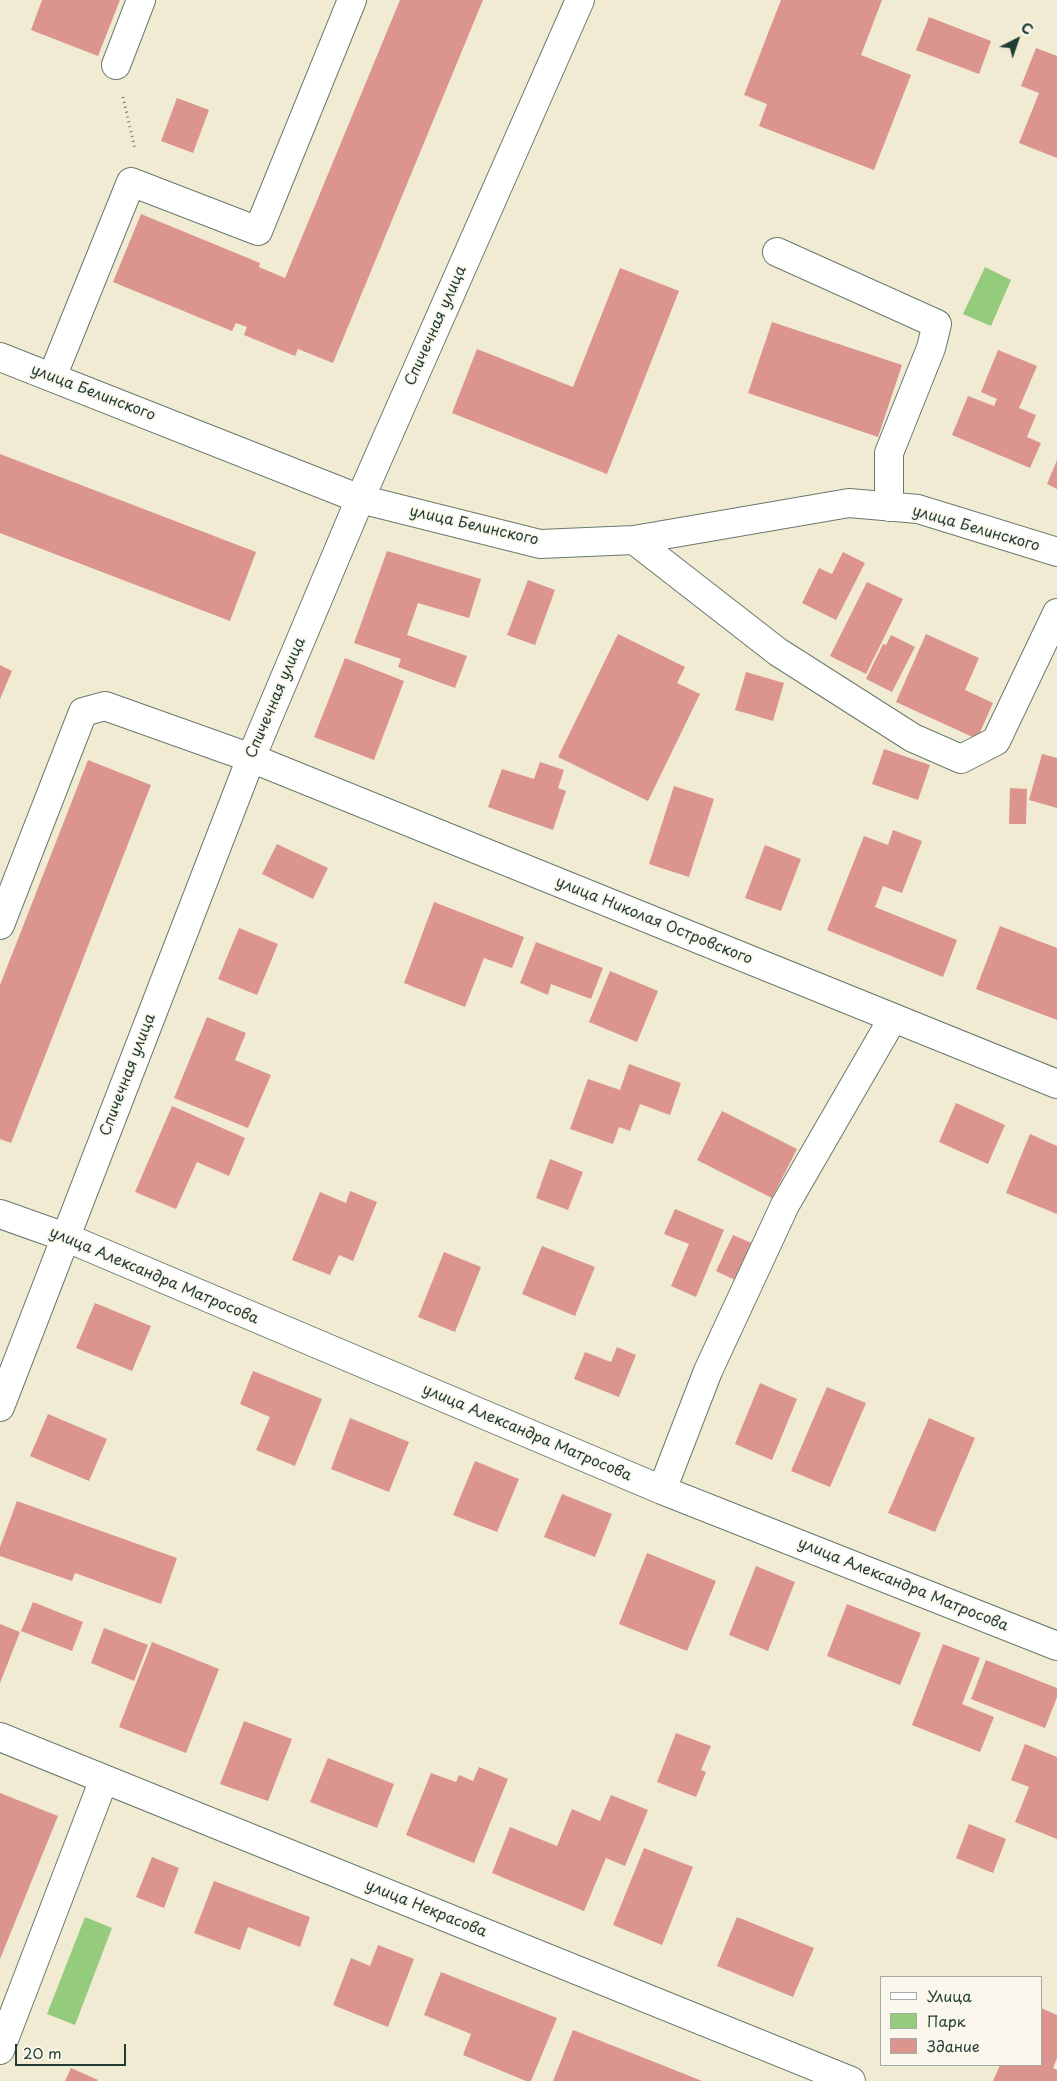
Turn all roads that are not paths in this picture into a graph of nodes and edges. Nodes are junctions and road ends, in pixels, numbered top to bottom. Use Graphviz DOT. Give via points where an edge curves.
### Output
graph roads {
  1 [pos="141,0"];
  2 [pos="352,0"];
  3 [pos="580,0"];
  4 [pos="116,65"];
  5 [pos="777,252"];
  6 [pos="0,357"];
  7 [pos="52,377"];
  8 [pos="360,499"];
  9 [pos="889,507"];
  10 [pos="634,540"];
  11 [pos="1057,552"];
  12 [pos="1057,614"];
  13 [pos="251,758"];
  14 [pos="0,925"];
  15 [pos="893,1018"];
  16 [pos="1057,1084"];
  17 [pos="0,1214"];
  18 [pos="65,1237"];
  19 [pos="0,1407"];
  20 [pos="662,1490"];
  21 [pos="1057,1646"];
  22 [pos="0,1737"];
  23 [pos="104,1779"];
  24 [pos="0,2050"];
  25 [pos="852,2081"];
  1 -- 4 [label="street"];
  2 -- 7 [label="street" via="258,231 131,182"];
  3 -- 8 [label="street, Спичечная улица"];
  5 -- 9 [label="street" via="937,324 931,348 889,454"];
  6 -- 7 [label="street, улица Белинского"];
  7 -- 8 [label="street, улица Белинского"];
  8 -- 10 [label="street, улица Белинского" via="540,544"];
  8 -- 13 [label="street, Спичечная улица"];
  9 -- 10 [label="street, улица Белинского" via="849,504"];
  9 -- 11 [label="street, улица Белинского" via="918,509"];
  10 -- 12 [label="street" via="778,652 912,738 961,759 996,741"];
  13 -- 14 [label="street, улица Николая Островского" via="105,706 83,712"];
  13 -- 15 [label="street, улица Николая Островского"];
  13 -- 18 [label="street, Спичечная улица"];
  15 -- 16 [label="street, улица Николая Островского"];
  15 -- 20 [label="street" via="785,1205 708,1371"];
  17 -- 18 [label="street, улица Александра Матросова"];
  18 -- 19 [label="street, Спичечная улица"];
  18 -- 20 [label="street, улица Александра Матросова"];
  20 -- 21 [label="street, улица Александра Матросова"];
  22 -- 23 [label="street, улица Некрасова"];
  23 -- 24 [label="street"];
  23 -- 25 [label="street, улица Некрасова"];
}
